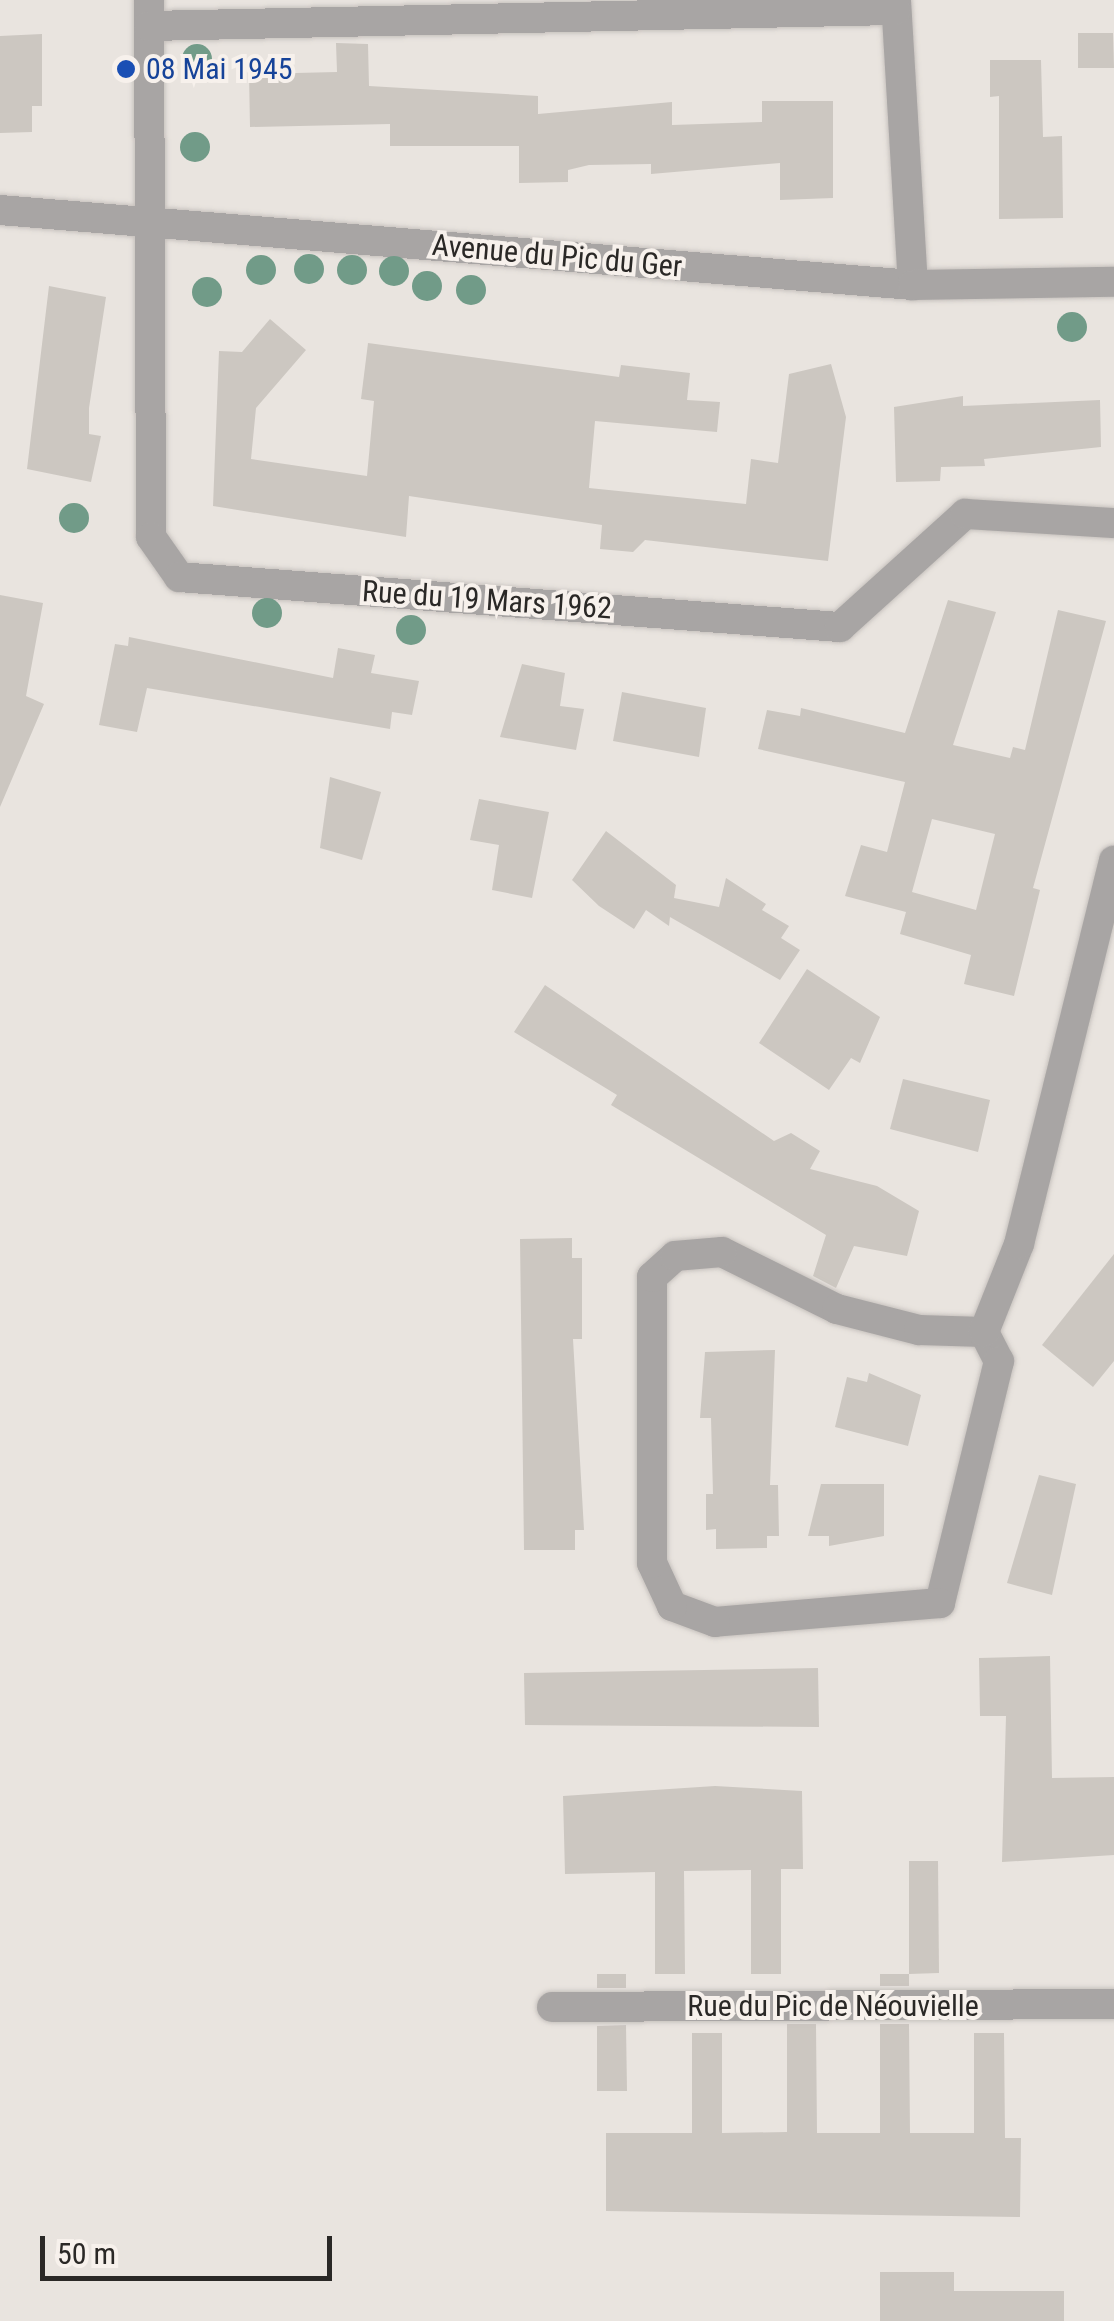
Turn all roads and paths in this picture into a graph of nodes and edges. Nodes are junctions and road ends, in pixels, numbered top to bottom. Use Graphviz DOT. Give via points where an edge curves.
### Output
graph roads {
  1 [pos="896,5"];
  2 [pos="256,12"];
  3 [pos="149,13"];
  4 [pos="0,210"];
  5 [pos="152,222"];
  6 [pos="1114,282"];
  7 [pos="913,285"];
  8 [pos="1114,523"];
  9 [pos="1114,862"];
  10 [pos="984,1332"];
  11 [pos="1114,2004"];
  12 [pos="552,2008"];
  1 -- 2 [label="street"];
  1 -- 7 [label="street"];
  2 -- 3 [label="street"];
  3 -- 5 [label="street"];
  4 -- 5 [label="street, Avenue du Pic du Ger"];
  5 -- 7 [label="street, Avenue du Pic du Ger"];
  5 -- 8 [label="street, Rue du 19 Mars 1962" via="151,537 179,577 840,628 965,514"];
  6 -- 7 [label="street, Avenue du Pic du Ger"];
  9 -- 10 [label="street" via="1019,1244"];
  10 -- 10 [label="street" via="999,1361 940,1603 715,1622 672,1606 652,1563 652,1277 675,1256 722,1252 837,1310 919,1330"];
  11 -- 12 [label="street, Rue du Pic de Néouvielle"];
}
